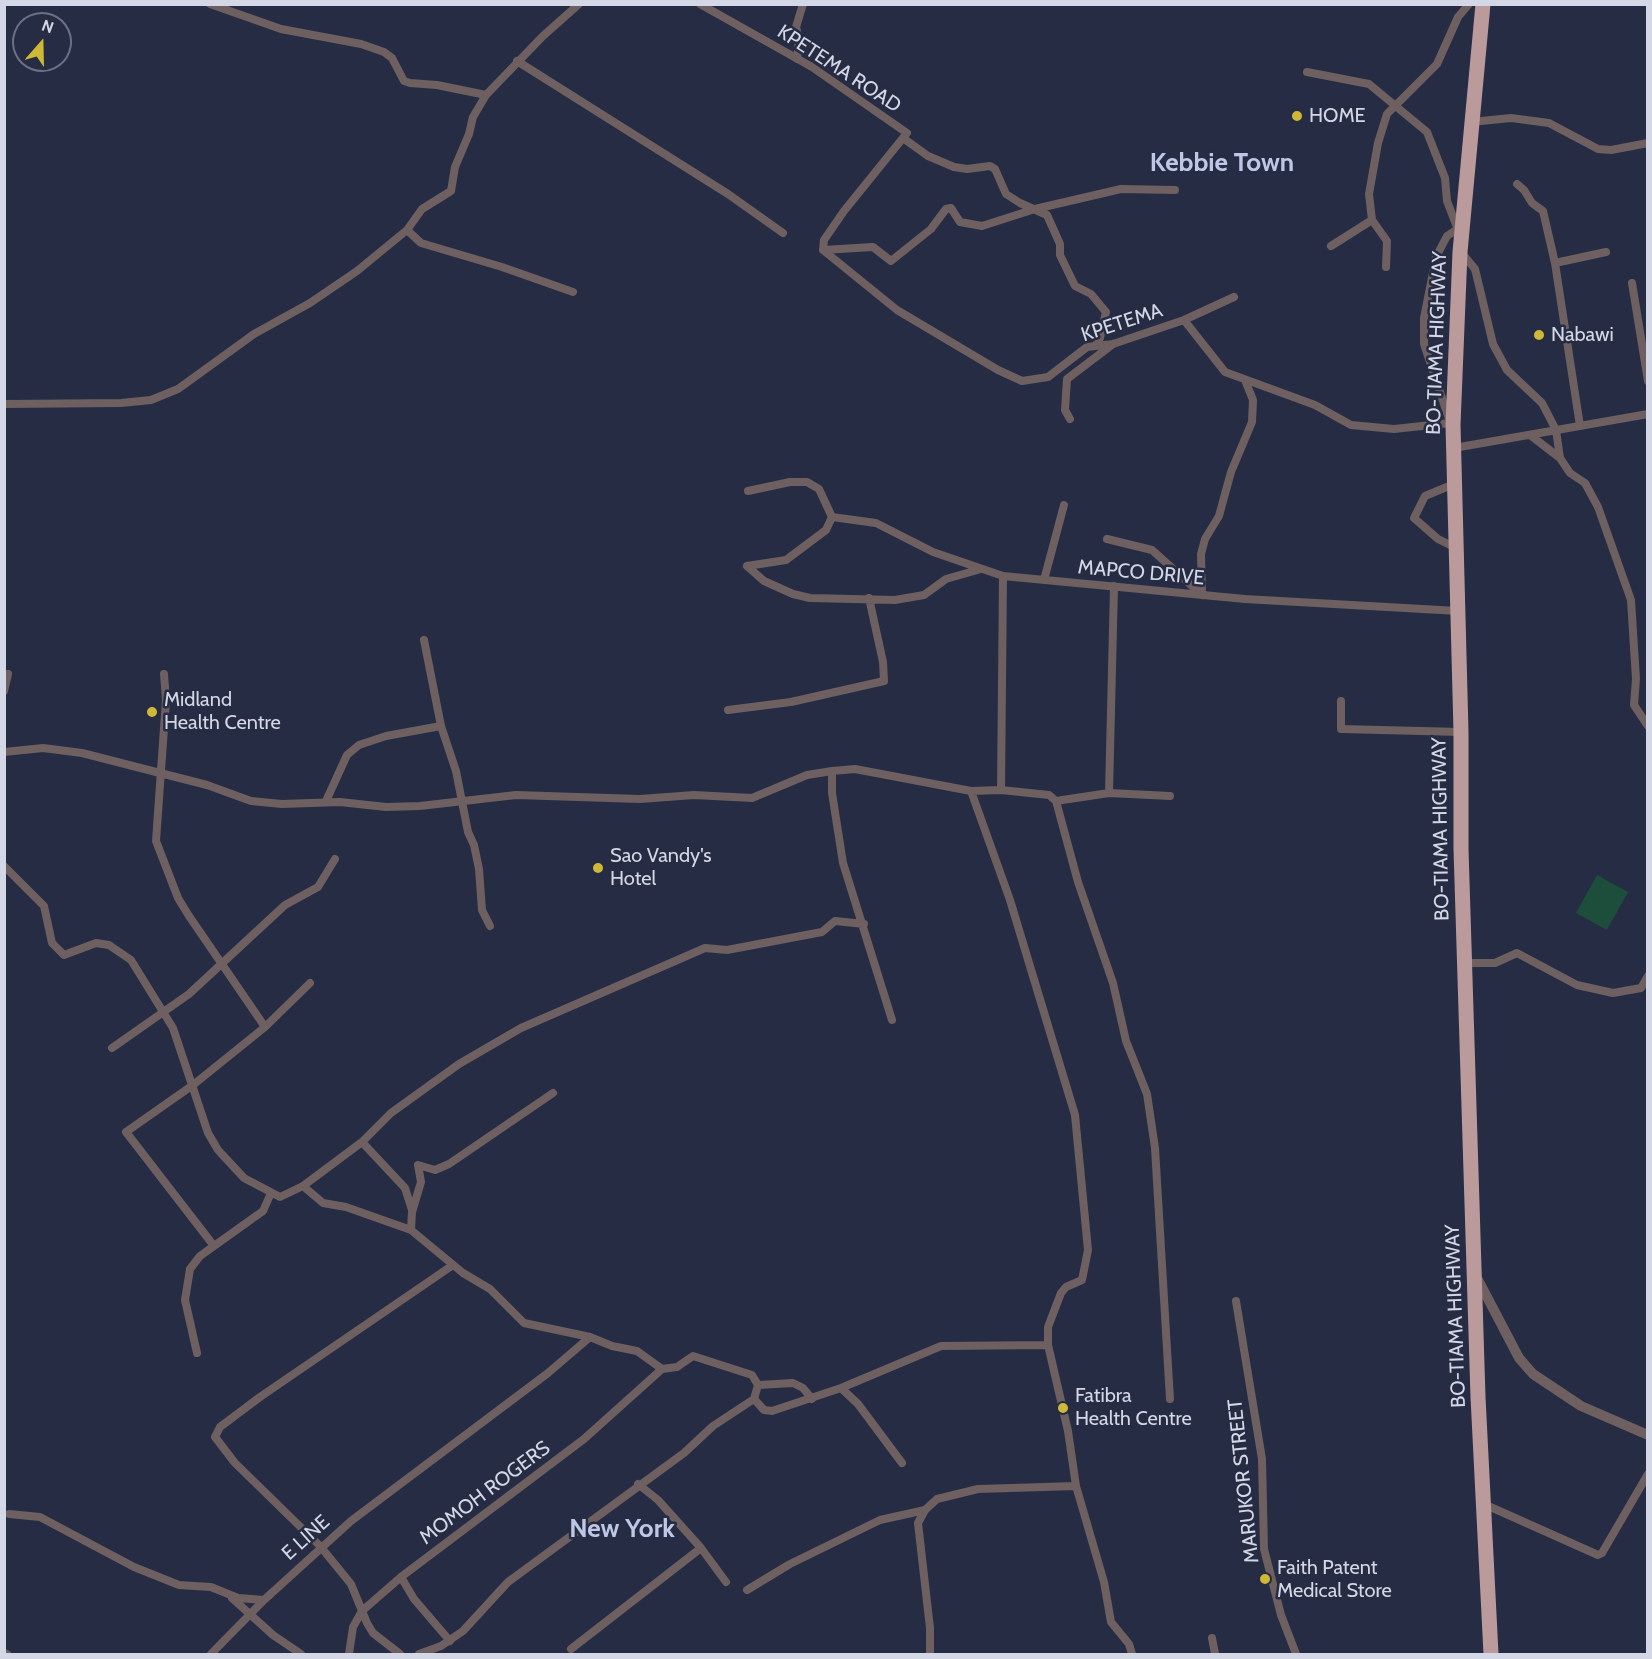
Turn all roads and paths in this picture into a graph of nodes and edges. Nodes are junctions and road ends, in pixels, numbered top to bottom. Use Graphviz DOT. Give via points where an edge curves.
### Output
graph roads {
  1 [pos="210,4"];
  2 [pos="579,4"];
  3 [pos="700,4"];
  4 [pos="803,4"];
  5 [pos="1469,4"];
  6 [pos="1483,4"];
  7 [pos="797,59"];
  8 [pos="517,61"];
  9 [pos="1307,72"];
  10 [pos="486,95"];
  11 [pos="1396,106"];
  12 [pos="1471,122"];
  13 [pos="903,138"];
  14 [pos="1647,143"];
  15 [pos="1516,184"];
  16 [pos="1175,190"];
  17 [pos="1035,209"];
  18 [pos="1372,219"];
  19 [pos="1460,226"];
  20 [pos="407,230"];
  21 [pos="783,233"];
  22 [pos="1331,246"];
  23 [pos="823,250"];
  24 [pos="1460,252"];
  25 [pos="1606,252"];
  26 [pos="1555,263"];
  27 [pos="1386,267"];
  28 [pos="1632,284"];
  29 [pos="573,292"];
  30 [pos="1234,297"];
  31 [pos="1184,320"];
  32 [pos="1113,344"];
  33 [pos="1095,346"];
  34 [pos="1245,380"];
  35 [pos="1647,381"];
  36 [pos="4,404"];
  37 [pos="1647,414"];
  38 [pos="1070,419"];
  39 [pos="1451,424"];
  40 [pos="1580,426"];
  41 [pos="1556,430"];
  42 [pos="1530,435"];
  43 [pos="1454,448"];
  44 [pos="1560,458"];
  45 [pos="1454,484"];
  46 [pos="748,491"];
  47 [pos="1064,505"];
  48 [pos="832,517"];
  49 [pos="1107,539"];
  50 [pos="1456,548"];
  51 [pos="982,569"];
  52 [pos="1003,576"];
  53 [pos="1044,580"];
  54 [pos="1114,586"];
  55 [pos="1202,595"];
  56 [pos="870,598"];
  57 [pos="1458,612"];
  58 [pos="424,640"];
  59 [pos="8,674"];
  60 [pos="164,674"];
  61 [pos="4,691"];
  62 [pos="1341,701"];
  63 [pos="728,710"];
  64 [pos="441,726"];
  65 [pos="1647,726"];
  66 [pos="1461,732"];
  67 [pos="4,752"];
  68 [pos="831,771"];
  69 [pos="160,773"];
  70 [pos="1001,790"];
  71 [pos="971,791"];
  72 [pos="1109,793"];
  73 [pos="1170,796"];
  74 [pos="326,801"];
  75 [pos="460,801"];
  76 [pos="1056,801"];
  77 [pos="335,860"];
  78 [pos="4,866"];
  79 [pos="16,878"];
  80 [pos="4,882"];
  81 [pos="864,924"];
  82 [pos="490,926"];
  83 [pos="1464,963"];
  84 [pos="220,965"];
  85 [pos="1647,976"];
  86 [pos="310,983"];
  87 [pos="164,1013"];
  88 [pos="892,1020"];
  89 [pos="265,1027"];
  90 [pos="112,1048"];
  91 [pos="193,1085"];
  92 [pos="553,1093"];
  93 [pos="362,1142"];
  94 [pos="303,1186"];
  95 [pos="271,1193"];
  96 [pos="412,1212"];
  97 [pos="411,1230"];
  98 [pos="214,1246"];
  99 [pos="453,1265"];
  100 [pos="1475,1274"];
  101 [pos="1236,1301"];
  102 [pos="590,1336"];
  103 [pos="1048,1345"];
  104 [pos="197,1353"];
  105 [pos="662,1369"];
  106 [pos="758,1385"];
  107 [pos="841,1388"];
  108 [pos="754,1399"];
  109 [pos="812,1399"];
  110 [pos="1170,1399"];
  111 [pos="1647,1435"];
  112 [pos="902,1464"];
  113 [pos="1647,1474"];
  114 [pos="638,1484"];
  115 [pos="1076,1486"];
  116 [pos="1486,1505"];
  117 [pos="925,1510"];
  118 [pos="9,1514"];
  119 [pos="320,1546"];
  120 [pos="701,1548"];
  121 [pos="402,1577"];
  122 [pos="726,1581"];
  123 [pos="747,1590"];
  124 [pos="225,1593"];
  125 [pos="264,1600"];
  126 [pos="362,1611"];
  127 [pos="251,1615"];
  128 [pos="1212,1638"];
  129 [pos="450,1641"];
  130 [pos="571,1649"];
  131 [pos="211,1654"];
  132 [pos="301,1654"];
  133 [pos="349,1654"];
  134 [pos="400,1654"];
  135 [pos="419,1654"];
  136 [pos="930,1654"];
  137 [pos="1132,1654"];
  138 [pos="1215,1654"];
  139 [pos="1296,1654"];
  140 [pos="1491,1654"];
  1 -- 10 [label="street" via="281,29 384,52 393,57 404,81 410,84"];
  2 -- 8 [label="street"];
  3 -- 7 [label="street, KPETEMA ROAD"];
  4 -- 7 [label="street" via="796,27"];
  5 -- 11 [label="street" via="1458,17 1437,64"];
  6 -- 12 [label="highway, BO-TIAMA HIGHWAY"];
  7 -- 13 [label="street, KPETEMA ROAD" via="907,133"];
  8 -- 10 [label="street"];
  8 -- 21 [label="street"];
  9 -- 11 [label="street" via="1370,84"];
  10 -- 20 [label="street" via="473,117 455,166 451,191 422,209"];
  11 -- 18 [label="street" via="1387,114 1378,143 1369,194"];
  11 -- 19 [label="street" via="1427,132 1444,178 1447,201"];
  12 -- 14 [label="street" via="1511,118 1549,123 1598,149"];
  12 -- 19 [label="highway, BO-TIAMA HIGHWAY"];
  13 -- 17 [label="street" via="928,156 954,166 995,169 1006,194"];
  13 -- 23 [label="street, KPETEMA ROAD" via="844,211 824,240"];
  15 -- 26 [label="street" via="1543,211"];
  16 -- 17 [label="street" via="1121,189"];
  17 -- 23 [label="street" via="982,225 960,222 951,208 946,209 931,229 891,261 873,247"];
  17 -- 33 [label="street" via="1047,214 1075,286 1091,294 1106,312"];
  18 -- 22 [label="street"];
  18 -- 27 [label="street" via="1387,241"];
  19 -- 24 [label="highway, BO-TIAMA HIGHWAY"];
  19 -- 39 [label="street" via="1447,236 1436,257 1424,318 1424,344"];
  20 -- 29 [label="street" via="421,243"];
  20 -- 36 [label="street" via="357,271 254,334 178,389 151,400 121,403"];
  23 -- 33 [label="street, KPETEMA" via="897,310 1022,381 1048,377 1087,347"];
  24 -- 39 [label="highway, BO-TIAMA HIGHWAY"];
  24 -- 41 [label="street" via="1475,269 1493,344 1502,361 1512,376 1542,403"];
  25 -- 26 [label="street"];
  26 -- 40 [label="street"];
  28 -- 35 [label="street"];
  30 -- 31 [label="street, KPETEMA"];
  31 -- 32 [label="street, KPETEMA"];
  31 -- 34 [label="street" via="1225,372"];
  32 -- 33 [label="street, KPETEMA"];
  32 -- 38 [label="street" via="1067,379 1065,410"];
  34 -- 39 [label="street" via="1315,405 1350,425 1394,429"];
  34 -- 55 [label="street" via="1253,400 1252,422 1231,472 1219,516 1204,539"];
  37 -- 40 [label="street"];
  39 -- 43 [label="highway, BO-TIAMA HIGHWAY"];
  40 -- 41 [label="street"];
  41 -- 42 [label="street"];
  41 -- 44 [label="street"];
  42 -- 43 [label="street"];
  42 -- 44 [label="street"];
  43 -- 45 [label="highway, BO-TIAMA HIGHWAY"];
  44 -- 65 [label="street" via="1570,473 1585,483 1598,507 1631,600 1634,705"];
  45 -- 50 [label="highway, BO-TIAMA HIGHWAY"];
  45 -- 50 [label="street" via="1425,496 1414,518 1438,539"];
  46 -- 48 [label="street" via="807,482 819,489"];
  47 -- 53 [label="street"];
  48 -- 51 [label="street, MAPCO DRIVE" via="876,524 933,552"];
  48 -- 56 [label="street" via="826,530 786,560 747,566 764,581 793,594 810,598"];
  49 -- 55 [label="street" via="1152,550"];
  50 -- 57 [label="highway, BO-TIAMA HIGHWAY"];
  51 -- 52 [label="street, MAPCO DRIVE"];
  51 -- 56 [label="street" via="946,579 924,595 895,600"];
  52 -- 53 [label="street, MAPCO DRIVE"];
  52 -- 70 [label="street"];
  53 -- 54 [label="street, MAPCO DRIVE"];
  54 -- 55 [label="street, MAPCO DRIVE"];
  54 -- 72 [label="street"];
  55 -- 57 [label="street, MAPCO DRIVE"];
  56 -- 63 [label="street" via="884,662 884,681 790,702"];
  57 -- 66 [label="highway, BO-TIAMA HIGHWAY"];
  58 -- 64 [label="street"];
  59 -- 61 [label="street"];
  60 -- 69 [label="street" via="166,700"];
  62 -- 66 [label="street" via="1341,729"];
  64 -- 74 [label="street" via="359,745 347,755"];
  64 -- 75 [label="street" via="456,771"];
  66 -- 83 [label="highway, BO-TIAMA HIGHWAY"];
  67 -- 69 [label="street" via="62,749"];
  68 -- 71 [label="street" via="855,769"];
  68 -- 75 [label="street" via="807,775 752,798 516,795"];
  68 -- 81 [label="street" via="843,863"];
  69 -- 74 [label="street" via="251,801"];
  69 -- 84 [label="street" via="156,841 178,898"];
  70 -- 71 [label="street"];
  70 -- 76 [label="street" via="1049,795"];
  71 -- 103 [label="street" via="1010,900 1075,1115 1088,1250 1082,1280 1061,1293 1048,1327"];
  72 -- 73 [label="street"];
  72 -- 76 [label="street"];
  74 -- 75 [label="street" via="386,807"];
  75 -- 82 [label="street" via="479,869 482,910"];
  76 -- 110 [label="street" via="1078,882 1113,983 1126,1041 1147,1094 1155,1148"];
  77 -- 84 [label="street" via="318,887 285,905"];
  78 -- 79 [label="street"];
  79 -- 80 [label="street"];
  79 -- 87 [label="street" via="44,906 52,944 64,955 96,943 109,945 131,960"];
  81 -- 88 [label="street"];
  81 -- 93 [label="street" via="835,921 822,932 727,950 705,948 690,954 521,1028 459,1064 391,1113"];
  83 -- 85 [label="street" via="1495,963 1517,953 1577,985 1613,993 1641,987"];
  83 -- 100 [label="highway, BO-TIAMA HIGHWAY"];
  84 -- 87 [label="street"];
  84 -- 89 [label="street"];
  86 -- 89 [label="street"];
  87 -- 90 [label="street"];
  87 -- 91 [label="street"];
  89 -- 91 [label="street"];
  91 -- 95 [label="street" via="208,1133 218,1149 244,1178"];
  91 -- 98 [label="street" via="126,1132"];
  92 -- 96 [label="street" via="449,1164 435,1170 418,1165 421,1182"];
  93 -- 94 [label="street"];
  93 -- 96 [label="street" via="405,1188"];
  94 -- 95 [label="street" via="280,1197"];
  94 -- 97 [label="street" via="323,1203"];
  95 -- 98 [label="street" via="263,1211"];
  96 -- 97 [label="street"];
  97 -- 99 [label="street"];
  98 -- 104 [label="street" via="195,1261 186,1278 186,1311"];
  99 -- 102 [label="street" via="490,1289 524,1323"];
  99 -- 119 [label="street" via="220,1426 216,1437 235,1463"];
  100 -- 111 [label="street" via="1519,1358 1533,1374 1581,1406"];
  100 -- 116 [label="highway, BO-TIAMA HIGHWAY"];
  101 -- 139 [label="street, MARUKOR STREET" via="1262,1459 1264,1549"];
  102 -- 105 [label="street" via="636,1351"];
  102 -- 119 [label="street, E LINE" via="548,1373"];
  103 -- 107 [label="street" via="942,1346"];
  103 -- 115 [label="street"];
  105 -- 106 [label="street" via="677,1367 693,1356 752,1375"];
  105 -- 121 [label="street, MOMOH ROGERS" via="584,1439"];
  106 -- 108 [label="street"];
  106 -- 109 [label="street" via="793,1383"];
  107 -- 109 [label="street"];
  107 -- 112 [label="street" via="858,1404"];
  108 -- 109 [label="street" via="764,1410 772,1411"];
  108 -- 114 [label="street"];
  113 -- 116 [label="street" via="1598,1555"];
  114 -- 120 [label="street" via="658,1500"];
  114 -- 129 [label="street" via="508,1582"];
  115 -- 117 [label="street" via="978,1489 937,1499"];
  115 -- 137 [label="street" via="1104,1582 1111,1622"];
  116 -- 140 [label="highway, BO-TIAMA HIGHWAY"];
  117 -- 123 [label="street" via="880,1520"];
  117 -- 136 [label="street" via="918,1523"];
  118 -- 124 [label="street" via="40,1517 134,1567 179,1585 211,1587"];
  119 -- 125 [label="street, E LINE"];
  119 -- 126 [label="street" via="351,1584"];
  120 -- 122 [label="street"];
  120 -- 130 [label="street"];
  121 -- 126 [label="street, MOMOH ROGERS"];
  121 -- 129 [label="street" via="414,1599"];
  124 -- 125 [label="street"];
  124 -- 127 [label="street"];
  125 -- 127 [label="street, E LINE"];
  126 -- 133 [label="street, MOMOH ROGERS" via="353,1627"];
  126 -- 134 [label="street" via="373,1633"];
  127 -- 131 [label="street, E LINE"];
  127 -- 132 [label="street"];
  128 -- 138 [label="street"];
  129 -- 135 [label="street"];
}
